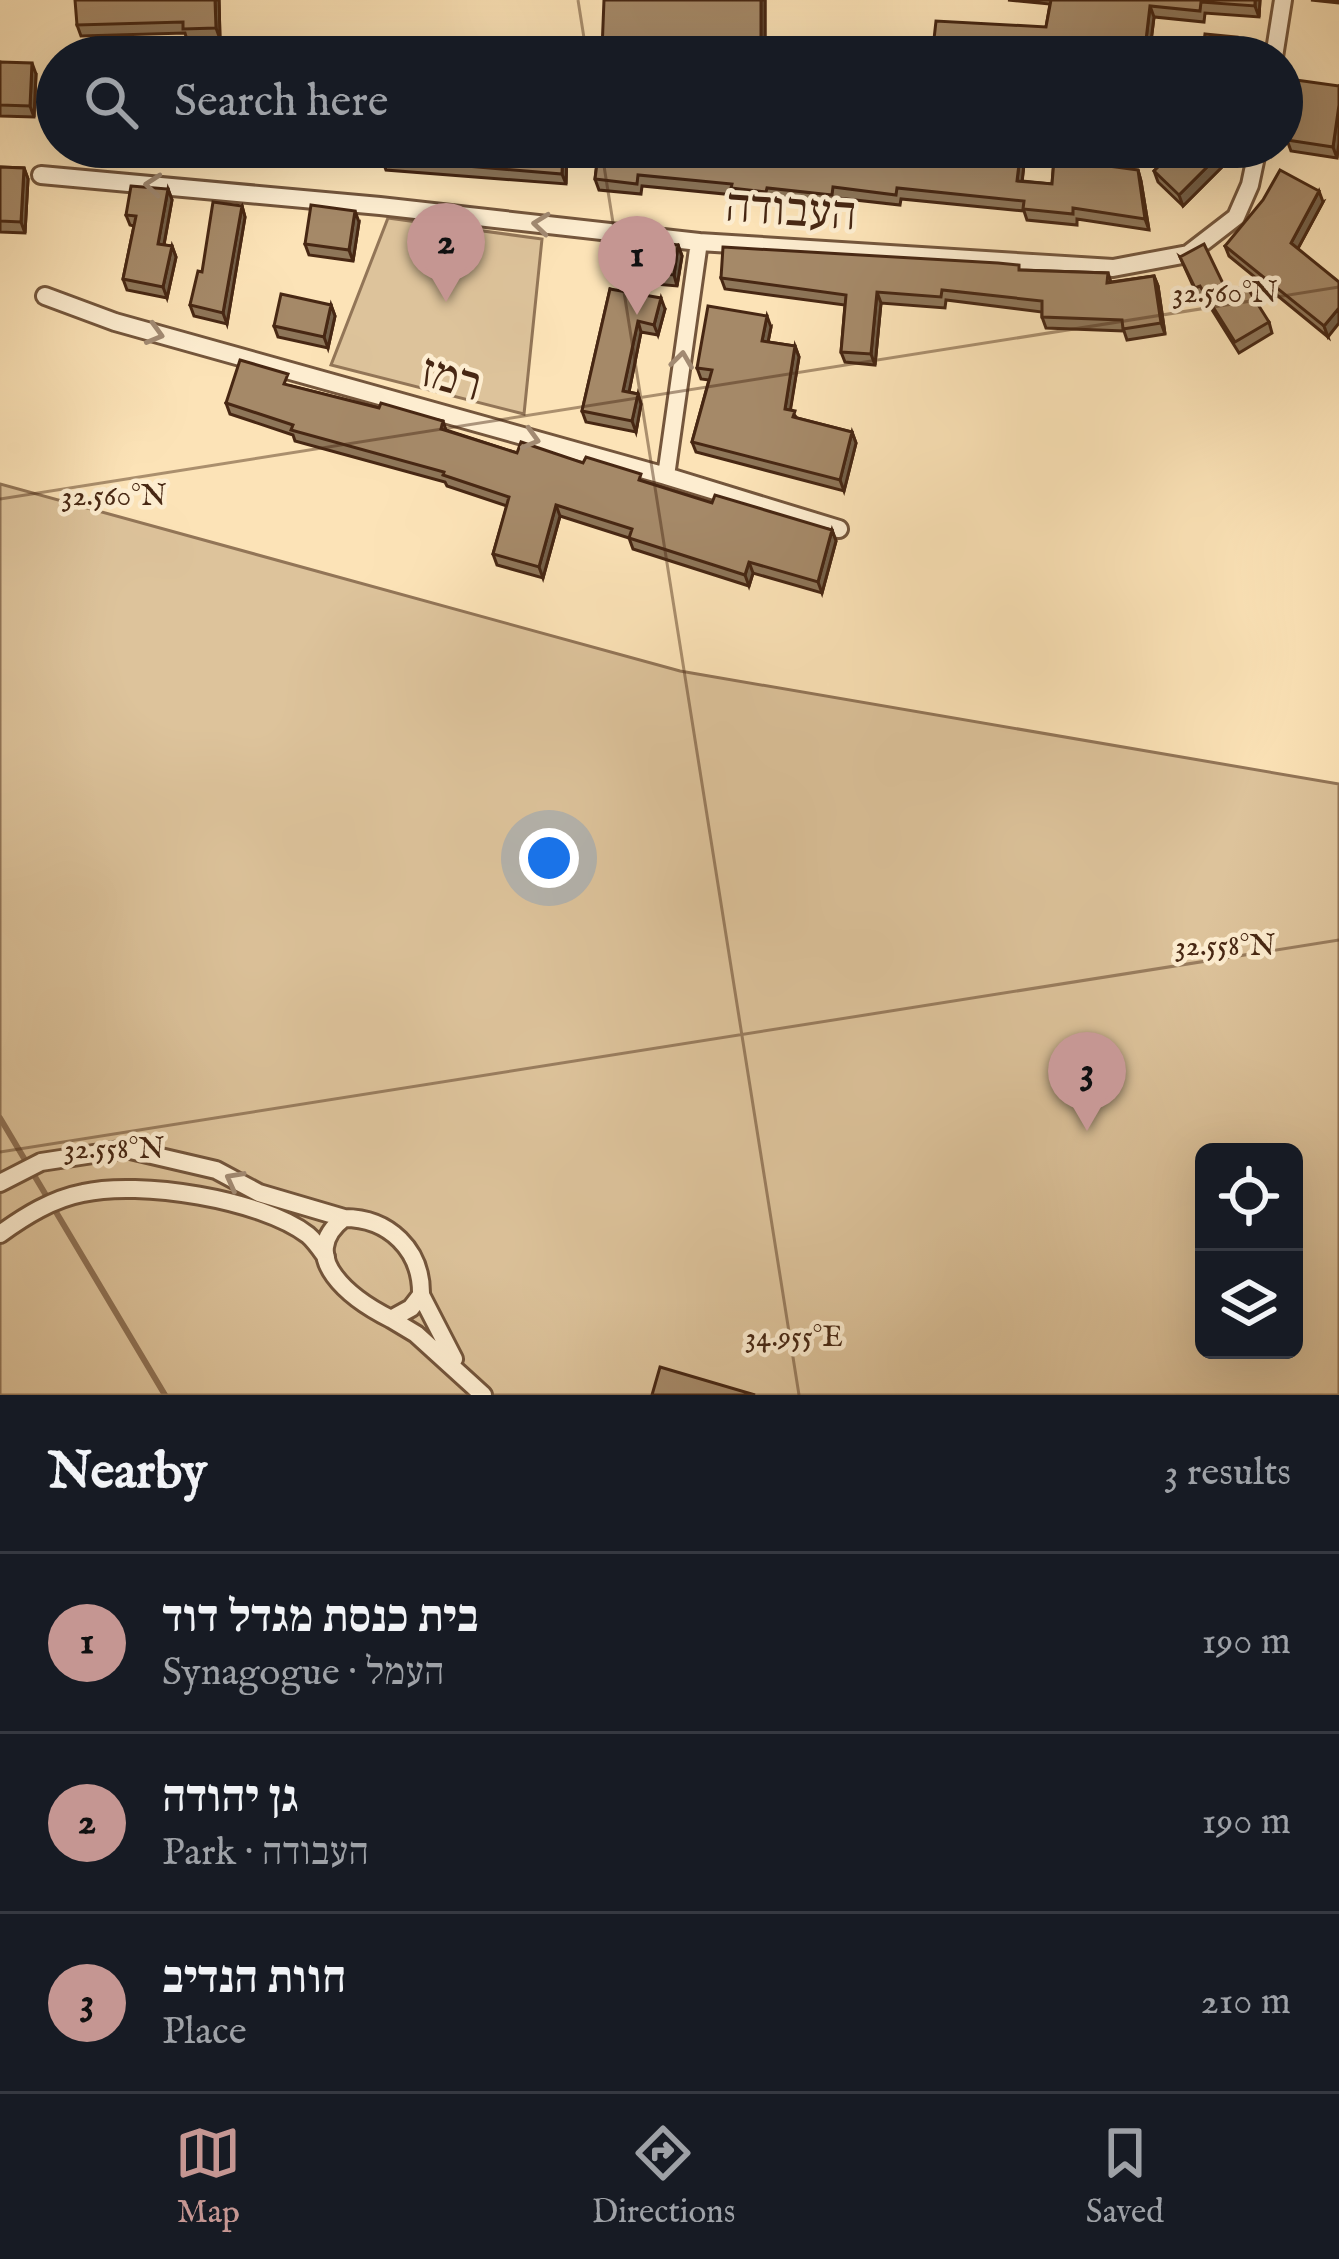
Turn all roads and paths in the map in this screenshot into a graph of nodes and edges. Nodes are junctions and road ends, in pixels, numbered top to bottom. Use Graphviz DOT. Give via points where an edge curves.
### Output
graph roads {
  1 [pos="1282,0"];
  2 [pos="1277,36"];
  3 [pos="1254,168"];
  4 [pos="41,175"];
  5 [pos="699,242"];
  6 [pos="45,296"];
  7 [pos="666,476"];
  8 [pos="839,529"];
  9 [pos="0,1183"];
  10 [pos="344,1218"];
  11 [pos="0,1234"];
  12 [pos="326,1257"];
  13 [pos="421,1295"];
  14 [pos="391,1319"];
  15 [pos="460,1371"];
  16 [pos="483,1395"];
  1 -- 2 [label="street"];
  3 -- 5 [label="street, העבודה" via="1236,217 1188,254 1112,268"];
  5 -- 4 [label="street, העבודה, one-way"];
  7 -- 5 [label="street, one-way"];
  6 -- 7 [label="street, רמז, one-way"];
  7 -- 8 [label="street, רמז"];
  10 -- 9 [label="street, one-way" via="259,1193 216,1170 126,1149 41,1162"];
  10 -- 12 [label="street" via="327,1232"];
  10 -- 13 [label="street" via="365,1218 403,1241 422,1275"];
  11 -- 12 [label="street" via="51,1203 127,1186 258,1212 308,1235"];
  12 -- 14 [label="street" via="352,1297"];
  13 -- 14 [label="street"];
  13 -- 15 [label="street"];
  14 -- 15 [label="street"];
  15 -- 16 [label="street"];
}
